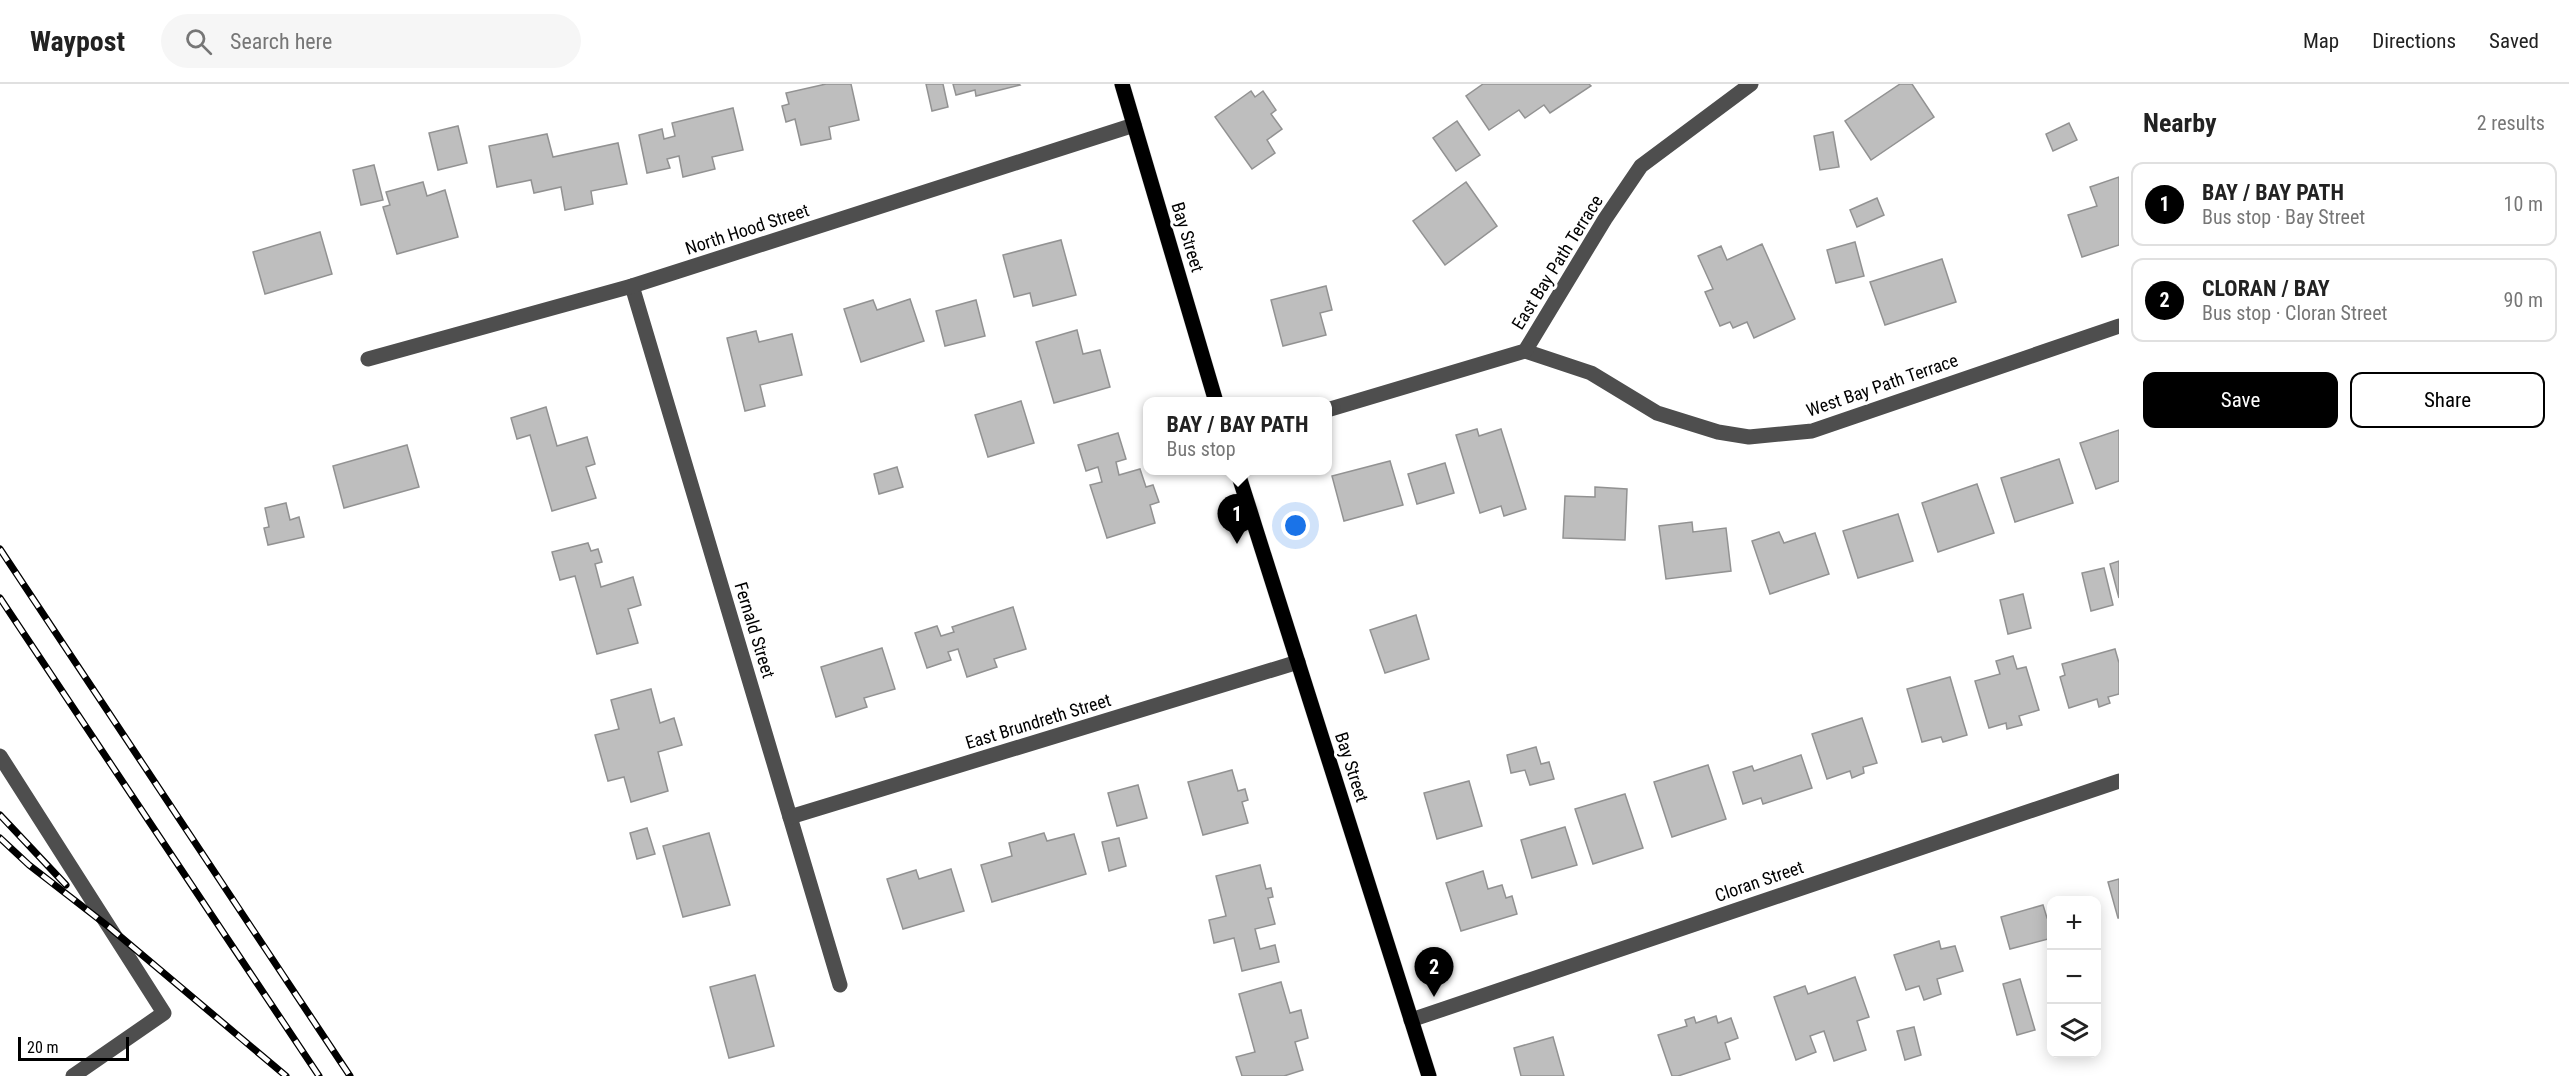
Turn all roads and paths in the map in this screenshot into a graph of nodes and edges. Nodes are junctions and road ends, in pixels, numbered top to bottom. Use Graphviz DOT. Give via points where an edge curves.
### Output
graph roads {
  1 [pos="1122,84"];
  2 [pos="1751,84"];
  3 [pos="1134,125"];
  4 [pos="632,286"];
  5 [pos="2119,326"];
  6 [pos="1525,351"];
  7 [pos="368,359"];
  8 [pos="1215,397"];
  9 [pos="1332,409"];
  10 [pos="1238,475"];
  11 [pos="1298,662"];
  12 [pos="0,756"];
  13 [pos="2119,781"];
  14 [pos="790,817"];
  15 [pos="840,986"];
  16 [pos="1411,1020"];
  17 [pos="73,1076"];
  18 [pos="1429,1076"];
  1 -- 3 [label="main road, Bay Street"];
  2 -- 6 [label="street, East Bay Path Terrace" via="1641,166"];
  3 -- 4 [label="street, North Hood Street"];
  3 -- 8 [label="main road, Bay Street"];
  4 -- 7 [label="street, North Hood Street"];
  4 -- 14 [label="street, Fernald Street"];
  5 -- 6 [label="street, West Bay Path Terrace" via="1812,431 1749,437 1657,413 1591,372"];
  6 -- 9 [label="street, East Bay Path Terrace"];
  10 -- 11 [label="main road, Bay Street"];
  11 -- 14 [label="street, East Brundreth Street"];
  11 -- 16 [label="main road, Bay Street"];
  12 -- 17 [label="street" via="164,1013"];
  13 -- 16 [label="street, Cloran Street"];
  14 -- 15 [label="street, Fernald Street"];
  16 -- 18 [label="main road, Bay Street"];
}
